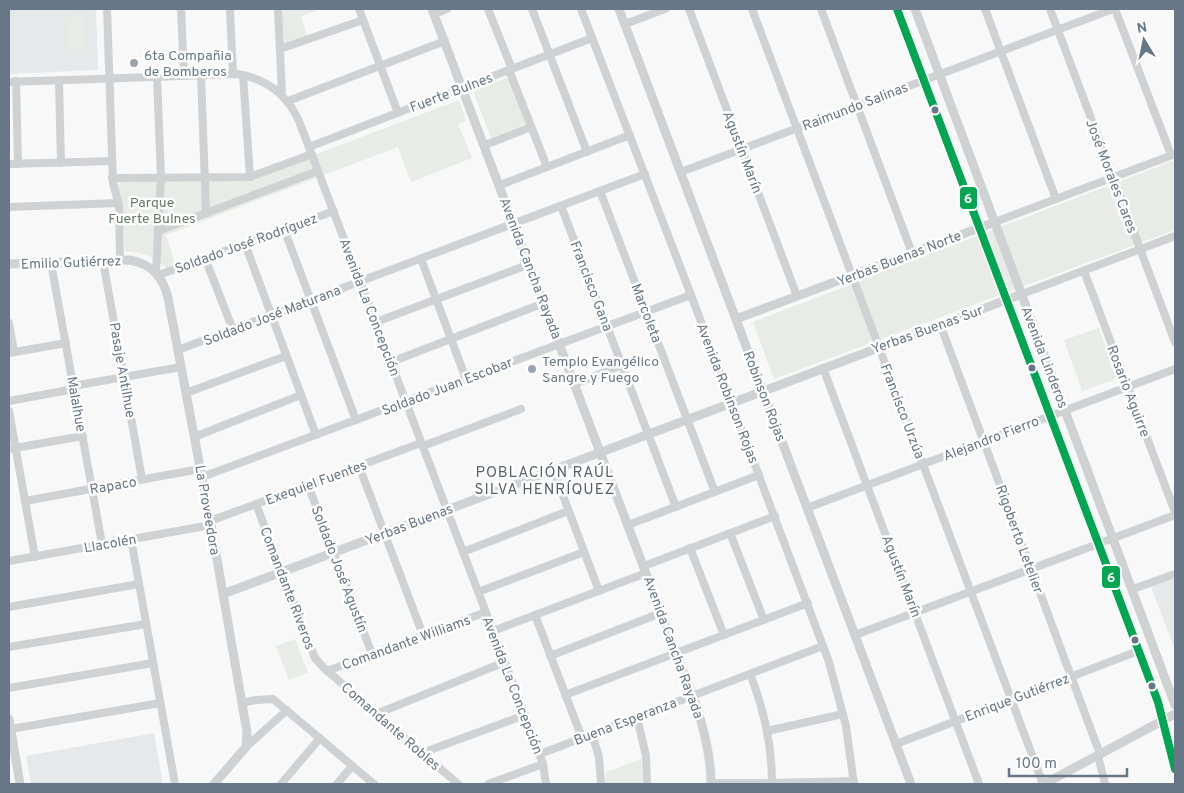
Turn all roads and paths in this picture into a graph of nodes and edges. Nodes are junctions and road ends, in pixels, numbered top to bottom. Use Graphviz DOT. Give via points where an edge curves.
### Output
graph roads {
  1 [pos="107,9"];
  2 [pos="181,9"];
  3 [pos="230,9"];
  4 [pos="278,9"];
  5 [pos="359,9"];
  6 [pos="447,9"];
  7 [pos="488,9"];
  8 [pos="532,9"];
  9 [pos="581,9"];
  10 [pos="619,9"];
  11 [pos="665,9"];
  12 [pos="689,9"];
  13 [pos="752,9"];
  14 [pos="821,9"];
  15 [pos="897,9"];
  16 [pos="915,9"];
  17 [pos="984,9"];
  18 [pos="1050,9"];
  19 [pos="1114,9"];
  20 [pos="433,11"];
  21 [pos="363,20"];
  22 [pos="625,24"];
  23 [pos="1058,30"];
  24 [pos="592,38"];
  25 [pos="445,41"];
  26 [pos="280,49"];
  27 [pos="1001,51"];
  28 [pos="550,54"];
  29 [pos="380,66"];
  30 [pos="511,69"];
  31 [pos="234,74"];
  32 [pos="940,74"];
  33 [pos="201,75"];
  34 [pos="243,75"];
  35 [pos="184,76"];
  36 [pos="158,77"];
  37 [pos="109,78"];
  38 [pos="58,80"];
  39 [pos="924,80"];
  40 [pos="12,81"];
  41 [pos="463,88"];
  42 [pos="282,94"];
  43 [pos="288,101"];
  44 [pos="857,106"];
  45 [pos="398,113"];
  46 [pos="531,127"];
  47 [pos="797,128"];
  48 [pos="630,135"];
  49 [pos="485,145"];
  50 [pos="742,149"];
  51 [pos="311,150"];
  52 [pos="587,152"];
  53 [pos="1173,155"];
  54 [pos="112,161"];
  55 [pos="61,163"];
  56 [pos="9,164"];
  57 [pos="18,164"];
  58 [pos="547,167"];
  59 [pos="318,171"];
  60 [pos="681,172"];
  61 [pos="645,174"];
  62 [pos="161,177"];
  63 [pos="205,177"];
  64 [pos="1113,177"];
  65 [pos="112,178"];
  66 [pos="250,178"];
  67 [pos="500,185"];
  68 [pos="600,191"];
  69 [pos="1056,199"];
  70 [pos="118,203"];
  71 [pos="561,206"];
  72 [pos="9,207"];
  73 [pos="334,211"];
  74 [pos="206,213"];
  75 [pos="995,222"];
  76 [pos="514,224"];
  77 [pos="979,228"];
  78 [pos="284,229"];
  79 [pos="158,231"];
  80 [pos="1175,236"];
  81 [pos="244,244"];
  82 [pos="1140,249"];
  83 [pos="912,253"];
  84 [pos="205,258"];
  85 [pos="421,259"];
  86 [pos="120,260"];
  87 [pos="103,261"];
  88 [pos="51,263"];
  89 [pos="9,264"];
  90 [pos="530,264"];
  91 [pos="1084,270"];
  92 [pos="157,274"];
  93 [pos="852,275"];
  94 [pos="360,282"];
  95 [pos="1022,294"];
  96 [pos="692,295"];
  97 [pos="797,296"];
  98 [pos="436,299"];
  99 [pos="1006,300"];
  100 [pos="311,301"];
  101 [pos="544,303"];
  102 [pos="646,312"];
  103 [pos="271,316"];
  104 [pos="736,319"];
  105 [pos="376,322"];
  106 [pos="9,323"];
  107 [pos="940,324"];
  108 [pos="607,326"];
  109 [pos="233,330"];
  110 [pos="451,339"];
  111 [pos="1175,342"];
  112 [pos="66,343"];
  113 [pos="560,344"];
  114 [pos="879,347"];
  115 [pos="178,350"];
  116 [pos="11,353"];
  117 [pos="286,356"];
  118 [pos="391,362"];
  119 [pos="622,365"];
  120 [pos="181,367"];
  121 [pos="823,368"];
  122 [pos="1175,369"];
  123 [pos="124,377"];
  124 [pos="466,379"];
  125 [pos="575,384"];
  126 [pos="74,387"];
  127 [pos="1128,387"];
  128 [pos="763,390"];
  129 [pos="186,393"];
  130 [pos="301,394"];
  131 [pos="9,401"];
  132 [pos="406,402"];
  133 [pos="731,402"];
  134 [pos="521,410"];
  135 [pos="1066,410"];
  136 [pos="9,411"];
  137 [pos="1050,416"];
  138 [pos="687,419"];
  139 [pos="356,420"];
  140 [pos="648,433"];
  141 [pos="316,435"];
  142 [pos="82,436"];
  143 [pos="194,437"];
  144 [pos="984,441"];
  145 [pos="422,444"];
  146 [pos="12,448"];
  147 [pos="600,451"];
  148 [pos="923,464"];
  149 [pos="359,466"];
  150 [pos="553,470"];
  151 [pos="201,473"];
  152 [pos="759,475"];
  153 [pos="142,480"];
  154 [pos="308,485"];
  155 [pos="868,485"];
  156 [pos="92,489"];
  157 [pos="715,492"];
  158 [pos="25,501"];
  159 [pos="256,504"];
  160 [pos="676,507"];
  161 [pos="807,508"];
  162 [pos="447,510"];
  163 [pos="568,511"];
  164 [pos="1175,513"];
  165 [pos="775,516"];
  166 [pos="210,523"];
  167 [pos="628,525"];
  168 [pos="385,533"];
  169 [pos="730,533"];
  170 [pos="1113,538"];
  171 [pos="131,539"];
  172 [pos="102,544"];
  173 [pos="1098,544"];
  174 [pos="690,548"];
  175 [pos="334,552"];
  176 [pos="463,552"];
  177 [pos="584,552"];
  178 [pos="35,557"];
  179 [pos="9,561"];
  180 [pos="1031,569"];
  181 [pos="645,570"];
  182 [pos="282,572"];
  183 [pos="1175,574"];
  184 [pos="139,584"];
  185 [pos="1133,589"];
  186 [pos="599,591"];
  187 [pos="478,592"];
  188 [pos="971,592"];
  189 [pos="223,594"];
  190 [pos="808,603"];
  191 [pos="9,607"];
  192 [pos="486,612"];
  193 [pos="915,612"];
  194 [pos="662,613"];
  195 [pos="535,615"];
  196 [pos="764,620"];
  197 [pos="146,624"];
  198 [pos="493,631"];
  199 [pos="724,635"];
  200 [pos="855,635"];
  201 [pos="423,636"];
  202 [pos="823,646"];
  203 [pos="9,647"];
  204 [pos="1138,651"];
  205 [pos="676,653"];
  206 [pos="372,654"];
  207 [pos="550,656"];
  208 [pos="505,662"];
  209 [pos="153,663"];
  210 [pos="325,670"];
  211 [pos="750,674"];
  212 [pos="1072,676"];
  213 [pos="9,688"];
  214 [pos="565,695"];
  215 [pos="693,696"];
  216 [pos="1011,700"];
  217 [pos="160,703"];
  218 [pos="242,703"];
  219 [pos="1175,705"];
  220 [pos="287,710"];
  221 [pos="376,714"];
  222 [pos="843,714"];
  223 [pos="1175,714"];
  224 [pos="525,715"];
  225 [pos="637,717"];
  226 [pos="9,719"];
  227 [pos="956,721"];
  228 [pos="1163,721"];
  229 [pos="11,729"];
  230 [pos="767,731"];
  231 [pos="592,734"];
  232 [pos="320,738"];
  233 [pos="582,738"];
  234 [pos="896,744"];
  235 [pos="246,747"];
  236 [pos="422,753"];
  237 [pos="540,754"];
  238 [pos="1099,755"];
  239 [pos="543,764"];
  240 [pos="352,766"];
  241 [pos="1175,769"];
  242 [pos="854,782"];
  243 [pos="20,784"];
  244 [pos="175,784"];
  245 [pos="214,784"];
  246 [pos="281,784"];
  247 [pos="337,784"];
  248 [pos="374,784"];
  249 [pos="458,784"];
  250 [pos="488,784"];
  251 [pos="546,784"];
  252 [pos="601,784"];
  253 [pos="647,784"];
  254 [pos="711,784"];
  255 [pos="772,784"];
  256 [pos="911,784"];
  257 [pos="980,784"];
  258 [pos="1047,784"];
  259 [pos="1105,784"];
  1 -- 37 [label="street"];
  2 -- 35 [label="street"];
  3 -- 31 [label="street"];
  4 -- 26 [label="street"];
  5 -- 21 [label="street"];
  6 -- 20 [label="street"];
  7 -- 30 [label="street"];
  8 -- 28 [label="street"];
  9 -- 24 [label="street, Avenida Robinson Rojas"];
  10 -- 22 [label="street, Robinson Rojas"];
  11 -- 22 [label="street"];
  12 -- 50 [label="street, Agustín Marín"];
  13 -- 47 [label="street, Francisco Urzúa"];
  14 -- 44 [label="street"];
  15 -- 39 [label="street, Avenida Linderos"];
  16 -- 32 [label="street, Avenida Linderos"];
  17 -- 27 [label="street"];
  18 -- 23 [label="street, José Morales Cares"];
  19 -- 23 [label="street, Raimundo Salinas"];
  19 -- 53 [label="street"];
  20 -- 25 [label="street, Avenida Cancha Rayada"];
  21 -- 26 [label="street"];
  21 -- 29 [label="street"];
  22 -- 60 [label="street, Robinson Rojas"];
  23 -- 27 [label="street, Raimundo Salinas"];
  23 -- 64 [label="street, José Morales Cares"];
  24 -- 28 [label="street, Fuerte Bulnes"];
  24 -- 48 [label="street, Avenida Robinson Rojas"];
  25 -- 29 [label="street"];
  25 -- 41 [label="street, Avenida Cancha Rayada"];
  26 -- 42 [label="street"];
  27 -- 32 [label="street, Raimundo Salinas"];
  27 -- 69 [label="street"];
  28 -- 30 [label="street, Fuerte Bulnes"];
  28 -- 52 [label="street"];
  29 -- 43 [label="street"];
  29 -- 45 [label="street"];
  30 -- 41 [label="street, Fuerte Bulnes"];
  30 -- 46 [label="street"];
  31 -- 33 [label="street, Avenida La Concepción"];
  31 -- 34 [label="street, Avenida La Concepción"];
  32 -- 39 [label="street, Raimundo Salinas"];
  32 -- 75 [label="street, Avenida Linderos"];
  33 -- 35 [label="street, Avenida La Concepción"];
  33 -- 63 [label="street"];
  34 -- 42 [label="street, Avenida La Concepción" via="268,84"];
  34 -- 66 [label="street"];
  35 -- 36 [label="street, Avenida La Concepción"];
  36 -- 37 [label="street, Avenida La Concepción"];
  36 -- 62 [label="street"];
  37 -- 38 [label="street, Avenida La Concepción"];
  37 -- 54 [label="street"];
  38 -- 40 [label="street, Avenida La Concepción"];
  38 -- 55 [label="street"];
  39 -- 44 [label="street, Raimundo Salinas"];
  39 -- 77 [label="street, Avenida Linderos"];
  40 -- 57 [label="street"];
  41 -- 45 [label="street, Fuerte Bulnes"];
  41 -- 49 [label="street, Avenida Cancha Rayada"];
  42 -- 43 [label="street, Avenida La Concepción"];
  43 -- 51 [label="street, Avenida La Concepción"];
  44 -- 47 [label="street, Raimundo Salinas"];
  44 -- 83 [label="street"];
  45 -- 51 [label="street, Fuerte Bulnes"];
  46 -- 49 [label="street"];
  46 -- 58 [label="street"];
  47 -- 50 [label="street, Raimundo Salinas"];
  47 -- 93 [label="street, Francisco Urzúa"];
  48 -- 52 [label="street"];
  48 -- 61 [label="street, Avenida Robinson Rojas"];
  49 -- 67 [label="street, Avenida Cancha Rayada"];
  50 -- 60 [label="street, Raimundo Salinas"];
  50 -- 97 [label="street, Agustín Marín"];
  51 -- 59 [label="street, Avenida La Concepción"];
  51 -- 66 [label="street, Fuerte Bulnes"];
  52 -- 58 [label="street"];
  53 -- 64 [label="street, Yerbas Buenas Norte"];
  54 -- 55 [label="street"];
  54 -- 65 [label="street"];
  55 -- 57 [label="street"];
  56 -- 57 [label="street"];
  58 -- 67 [label="street"];
  59 -- 73 [label="street, Avenida La Concepción"];
  59 -- 74 [label="street"];
  60 -- 104 [label="street, Robinson Rojas"];
  61 -- 68 [label="street, Soldado José Maturana"];
  61 -- 96 [label="street, Avenida Robinson Rojas"];
  62 -- 63 [label="street"];
  62 -- 65 [label="street"];
  62 -- 79 [label="street"];
  63 -- 66 [label="street"];
  63 -- 74 [label="street"];
  64 -- 69 [label="street, Yerbas Buenas Norte"];
  64 -- 82 [label="street, José Morales Cares"];
  65 -- 70 [label="street"];
  67 -- 76 [label="street, Avenida Cancha Rayada"];
  68 -- 71 [label="street, Soldado José Maturana"];
  68 -- 102 [label="street, Marcoleta"];
  69 -- 75 [label="street, Yerbas Buenas Norte"];
  70 -- 72 [label="street"];
  70 -- 86 [label="street"];
  71 -- 76 [label="street, Soldado José Maturana"];
  71 -- 108 [label="street, Francisco Gana"];
  73 -- 78 [label="street, Soldado José Rodríguez"];
  73 -- 94 [label="street, Avenida La Concepción"];
  74 -- 79 [label="street"];
  75 -- 77 [label="street, Yerbas Buenas Norte"];
  75 -- 95 [label="street, Avenida Linderos"];
  76 -- 85 [label="street, Soldado José Maturana"];
  76 -- 90 [label="street, Avenida Cancha Rayada"];
  77 -- 83 [label="street, Yerbas Buenas Norte"];
  77 -- 99 [label="street, Avenida Linderos"];
  78 -- 81 [label="street, Soldado José Rodríguez"];
  78 -- 100 [label="street"];
  79 -- 92 [label="street"];
  80 -- 82 [label="street, Yerbas Buenas Sur"];
  81 -- 84 [label="street, Soldado José Rodríguez"];
  81 -- 103 [label="street"];
  82 -- 91 [label="street, Yerbas Buenas Sur"];
  82 -- 111 [label="street, José Morales Cares"];
  83 -- 93 [label="street, Yerbas Buenas Norte"];
  84 -- 92 [label="street, Soldado José Rodríguez"];
  84 -- 109 [label="street"];
  85 -- 94 [label="street, Soldado José Maturana"];
  85 -- 98 [label="street"];
  86 -- 87 [label="street, Emilio Gutiérrez"];
  86 -- 92 [label="street, Emilio Gutiérrez" via="142,263"];
  87 -- 88 [label="street, Emilio Gutiérrez"];
  87 -- 123 [label="street, Pasaje Antilhue"];
  88 -- 89 [label="street, Emilio Gutiérrez"];
  88 -- 112 [label="street, Malalhue"];
  90 -- 98 [label="street"];
  90 -- 101 [label="street, Avenida Cancha Rayada"];
  91 -- 95 [label="street, Yerbas Buenas Sur"];
  91 -- 127 [label="street, Rosario Aguirre"];
  92 -- 115 [label="street, La Proveedora" via="168,298"];
  93 -- 97 [label="street, Yerbas Buenas Norte"];
  93 -- 114 [label="street, Francisco Urzúa"];
  94 -- 100 [label="street, Soldado José Maturana"];
  94 -- 105 [label="street, Avenida La Concepción"];
  95 -- 99 [label="street, Yerbas Buenas Sur"];
  95 -- 135 [label="street, Avenida Linderos"];
  96 -- 102 [label="street, Soldado Juan Escobar"];
  96 -- 133 [label="street, Avenida Robinson Rojas"];
  97 -- 104 [label="street, Yerbas Buenas Norte"];
  98 -- 105 [label="street"];
  98 -- 110 [label="street"];
  99 -- 107 [label="street, Yerbas Buenas Sur"];
  99 -- 137 [label="street, Avenida Linderos"];
  100 -- 103 [label="street, Soldado José Maturana"];
  100 -- 139 [label="street"];
  101 -- 110 [label="street"];
  101 -- 113 [label="street, Avenida Cancha Rayada"];
  102 -- 108 [label="street, Soldado Juan Escobar"];
  102 -- 138 [label="street, Marcoleta"];
  103 -- 109 [label="street, Soldado José Maturana"];
  103 -- 117 [label="street"];
  104 -- 128 [label="street, Robinson Rojas"];
  105 -- 118 [label="street, Avenida La Concepción"];
  106 -- 116 [label="street"];
  107 -- 114 [label="street, Yerbas Buenas Sur"];
  107 -- 144 [label="street, Rigoberto Letelier"];
  108 -- 113 [label="street, Soldado Juan Escobar"];
  108 -- 119 [label="street, Francisco Gana"];
  109 -- 115 [label="street, Soldado José Maturana"];
  110 -- 118 [label="street"];
  110 -- 124 [label="street"];
  112 -- 116 [label="street"];
  112 -- 126 [label="street, Malalhue"];
  113 -- 124 [label="street, Soldado Juan Escobar"];
  113 -- 125 [label="street, Avenida Cancha Rayada"];
  114 -- 121 [label="street, Yerbas Buenas Sur"];
  114 -- 148 [label="street, Francisco Urzúa"];
  115 -- 120 [label="street, La Proveedora"];
  117 -- 129 [label="street"];
  117 -- 130 [label="street"];
  118 -- 132 [label="street, Avenida La Concepción"];
  119 -- 125 [label="street"];
  119 -- 140 [label="street, Francisco Gana"];
  120 -- 123 [label="street"];
  120 -- 129 [label="street, La Proveedora"];
  121 -- 128 [label="street, Yerbas Buenas Sur"];
  121 -- 155 [label="street, Agustín Marín"];
  122 -- 127 [label="street, Alejandro Fierro"];
  123 -- 126 [label="street"];
  123 -- 153 [label="street, Pasaje Antilhue"];
  124 -- 132 [label="street, Soldado Juan Escobar"];
  125 -- 147 [label="street, Avenida Cancha Rayada"];
  126 -- 131 [label="street"];
  126 -- 142 [label="street, Malalhue"];
  127 -- 135 [label="street, Alejandro Fierro"];
  127 -- 164 [label="street, Rosario Aguirre"];
  128 -- 133 [label="street, Yerbas Buenas"];
  128 -- 161 [label="street, Robinson Rojas"];
  129 -- 143 [label="street, La Proveedora"];
  130 -- 141 [label="street"];
  130 -- 143 [label="street"];
  132 -- 139 [label="street, Soldado Juan Escobar"];
  132 -- 145 [label="street, Avenida La Concepción"];
  133 -- 138 [label="street, Yerbas Buenas"];
  133 -- 152 [label="street, Avenida Robinson Rojas"];
  134 -- 145 [label="street, Exequiel Fuentes"];
  135 -- 137 [label="street, Alejandro Fierro"];
  135 -- 170 [label="street, Avenida Linderos"];
  136 -- 146 [label="street"];
  137 -- 144 [label="street, Alejandro Fierro"];
  137 -- 173 [label="street, Avenida Linderos"];
  138 -- 140 [label="street, Yerbas Buenas"];
  138 -- 157 [label="street, Marcoleta"];
  139 -- 141 [label="street, Soldado Juan Escobar"];
  140 -- 147 [label="street, Yerbas Buenas"];
  140 -- 160 [label="street, Francisco Gana"];
  141 -- 151 [label="street, Soldado Juan Escobar"];
  142 -- 146 [label="street"];
  142 -- 156 [label="street, Malalhue"];
  143 -- 151 [label="street, La Proveedora"];
  144 -- 148 [label="street, Alejandro Fierro"];
  144 -- 180 [label="street, Rigoberto Letelier"];
  145 -- 149 [label="street, Exequiel Fuentes"];
  145 -- 162 [label="street, Avenida La Concepción"];
  146 -- 158 [label="street"];
  147 -- 150 [label="street, Yerbas Buenas"];
  147 -- 167 [label="street, Avenida Cancha Rayada"];
  148 -- 155 [label="street, Alejandro Fierro"];
  148 -- 188 [label="street, Francisco Urzúa"];
  149 -- 154 [label="street, Exequiel Fuentes"];
  149 -- 168 [label="street"];
  150 -- 162 [label="street, Yerbas Buenas"];
  150 -- 163 [label="street"];
  151 -- 153 [label="street, Rapaco"];
  151 -- 166 [label="street, La Proveedora"];
  152 -- 157 [label="street"];
  152 -- 165 [label="street, Avenida Robinson Rojas"];
  153 -- 156 [label="street, Rapaco"];
  154 -- 159 [label="street, Exequiel Fuentes"];
  154 -- 175 [label="street, Soldado José Agustín"];
  155 -- 161 [label="street, Alejandro Fierro"];
  155 -- 193 [label="street, Agustín Marín"];
  156 -- 158 [label="street, Rapaco"];
  156 -- 172 [label="street, Malalhue"];
  157 -- 160 [label="street"];
  158 -- 178 [label="street"];
  159 -- 166 [label="street, Exequiel Fuentes"];
  159 -- 182 [label="street, Comandante Riveros"];
  160 -- 167 [label="street"];
  161 -- 200 [label="street, Robinson Rojas"];
  162 -- 168 [label="street, Yerbas Buenas"];
  162 -- 176 [label="street, Avenida La Concepción"];
  163 -- 176 [label="street"];
  163 -- 177 [label="street"];
  164 -- 170 [label="street"];
  165 -- 169 [label="street"];
  165 -- 190 [label="street, Avenida Robinson Rojas"];
  166 -- 171 [label="street, Llacolén"];
  166 -- 189 [label="street, La Proveedora"];
  167 -- 181 [label="street, Avenida Cancha Rayada"];
  168 -- 175 [label="street, Yerbas Buenas"];
  168 -- 201 [label="street"];
  169 -- 174 [label="street"];
  169 -- 196 [label="street"];
  170 -- 173 [label="street"];
  170 -- 185 [label="street, Avenida Linderos"];
  171 -- 172 [label="street, Llacolén"];
  171 -- 184 [label="street"];
  172 -- 178 [label="street, Llacolén"];
  173 -- 180 [label="street"];
  173 -- 204 [label="street, Avenida Linderos"];
  174 -- 181 [label="street"];
  174 -- 199 [label="street"];
  175 -- 182 [label="street, Yerbas Buenas"];
  175 -- 206 [label="street, Soldado José Agustín"];
  176 -- 187 [label="street, Avenida La Concepción"];
  177 -- 186 [label="street"];
  177 -- 187 [label="street"];
  178 -- 179 [label="street, Llacolén"];
  180 -- 188 [label="street"];
  180 -- 212 [label="street, Rigoberto Letelier"];
  181 -- 186 [label="street"];
  181 -- 194 [label="street, Avenida Cancha Rayada"];
  182 -- 189 [label="street, Yerbas Buenas"];
  182 -- 210 [label="street, Comandante Riveros" via="315,658"];
  183 -- 185 [label="street"];
  184 -- 191 [label="street"];
  184 -- 197 [label="street"];
  185 -- 219 [label="street, Avenida Linderos"];
  186 -- 195 [label="street"];
  187 -- 192 [label="street, Avenida La Concepción"];
  188 -- 193 [label="street"];
  188 -- 216 [label="street, Francisco Urzúa"];
  189 -- 218 [label="street, La Proveedora"];
  190 -- 196 [label="street"];
  190 -- 202 [label="street, Avenida Robinson Rojas"];
  192 -- 198 [label="street, Avenida La Concepción"];
  192 -- 201 [label="street, Comandante Williams"];
  193 -- 200 [label="street"];
  193 -- 227 [label="street, Agustín Marín"];
  194 -- 205 [label="street, Avenida Cancha Rayada"];
  194 -- 207 [label="street"];
  195 -- 198 [label="street"];
  195 -- 207 [label="street"];
  196 -- 199 [label="street"];
  197 -- 203 [label="street"];
  197 -- 209 [label="street"];
  198 -- 208 [label="street, Avenida La Concepción"];
  199 -- 205 [label="street"];
  200 -- 234 [label="street, Robinson Rojas"];
  201 -- 206 [label="street, Comandante Williams"];
  202 -- 211 [label="street, Buena Esperanza"];
  202 -- 222 [label="street, Avenida Robinson Rojas"];
  204 -- 212 [label="street, Enrique Gutiérrez"];
  204 -- 228 [label="street, Avenida Linderos"];
  205 -- 214 [label="street"];
  205 -- 215 [label="street, Avenida Cancha Rayada"];
  206 -- 210 [label="street, Comandante Williams"];
  207 -- 214 [label="street"];
  208 -- 221 [label="street"];
  208 -- 224 [label="street, Avenida La Concepción"];
  209 -- 213 [label="street"];
  209 -- 217 [label="street"];
  210 -- 221 [label="street, Comandante Robles"];
  211 -- 215 [label="street, Buena Esperanza"];
  211 -- 230 [label="street"];
  212 -- 216 [label="street, Enrique Gutiérrez"];
  212 -- 238 [label="street, Rigoberto Letelier"];
  214 -- 233 [label="street"];
  215 -- 225 [label="street, Buena Esperanza"];
  215 -- 254 [label="street, Avenida Cancha Rayada" via="707,742"];
  216 -- 227 [label="street, Enrique Gutiérrez"];
  216 -- 258 [label="street, Francisco Urzúa"];
  217 -- 229 [label="street"];
  217 -- 244 [label="street"];
  218 -- 220 [label="street" via="273,699"];
  218 -- 235 [label="street, La Proveedora"];
  220 -- 232 [label="street"];
  220 -- 235 [label="street"];
  221 -- 236 [label="street, Comandante Robles"];
  222 -- 230 [label="street"];
  222 -- 242 [label="street, Avenida Robinson Rojas"];
  223 -- 228 [label="street"];
  224 -- 236 [label="street"];
  224 -- 237 [label="street, Avenida La Concepción"];
  225 -- 231 [label="street, Buena Esperanza"];
  225 -- 253 [label="street" via="646,756"];
  226 -- 229 [label="street"];
  227 -- 234 [label="street, Enrique Gutiérrez"];
  227 -- 257 [label="street, Agustín Marín"];
  228 -- 238 [label="street"];
  228 -- 241 [label="street, Avenida Linderos"];
  229 -- 243 [label="street"];
  230 -- 255 [label="street"];
  231 -- 233 [label="street, Buena Esperanza"];
  231 -- 252 [label="street" via="599,758"];
  232 -- 240 [label="street"];
  232 -- 246 [label="street"];
  233 -- 237 [label="street, Buena Esperanza"];
  234 -- 256 [label="street, Robinson Rojas"];
  235 -- 245 [label="street"];
  236 -- 249 [label="street, Comandante Robles"];
  237 -- 239 [label="street, Avenida La Concepción"];
  238 -- 258 [label="street"];
  238 -- 259 [label="street, Rigoberto Letelier"];
  239 -- 250 [label="street"];
  239 -- 251 [label="street, Avenida La Concepción"];
  240 -- 247 [label="street"];
  240 -- 248 [label="street"];
  242 -- 255 [label="street"];
  254 -- 255 [label="street"];
}
